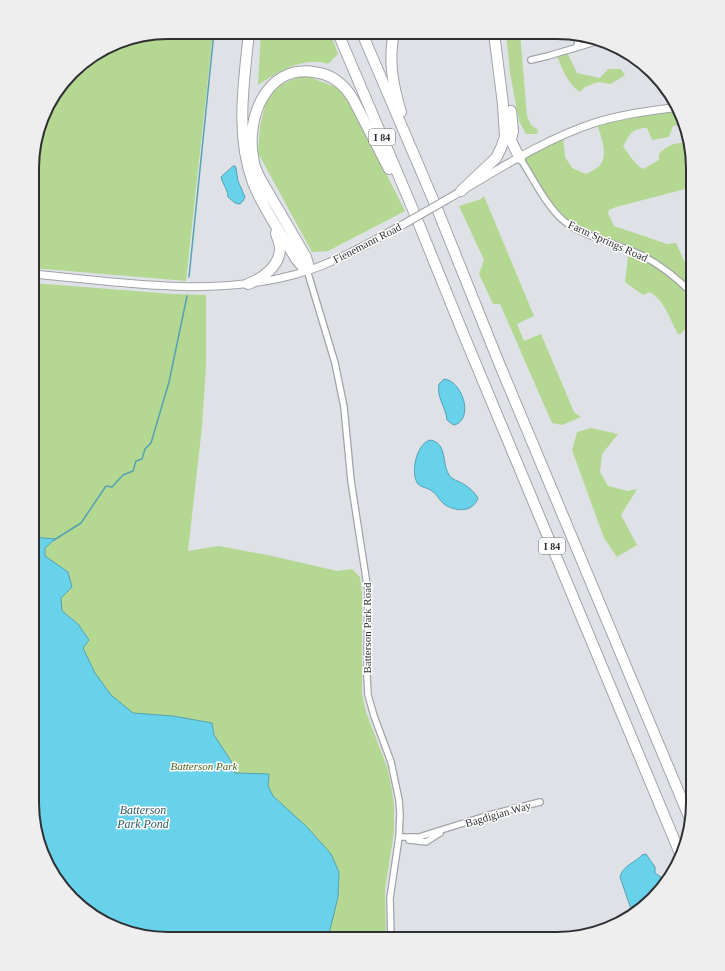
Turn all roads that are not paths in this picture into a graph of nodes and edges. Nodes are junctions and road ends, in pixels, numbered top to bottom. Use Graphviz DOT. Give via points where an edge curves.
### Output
graph roads {
  1 [pos="249,39"];
  2 [pos="341,39"];
  3 [pos="365,39"];
  4 [pos="393,39"];
  5 [pos="495,39"];
  6 [pos="502,39"];
  7 [pos="578,41"];
  8 [pos="591,43"];
  9 [pos="577,47"];
  10 [pos="531,60"];
  11 [pos="671,108"];
  12 [pos="508,134"];
  13 [pos="413,152"];
  14 [pos="520,158"];
  15 [pos="462,191"];
  16 [pos="274,221"];
  17 [pos="426,240"];
  18 [pos="307,270"];
  19 [pos="39,274"];
  20 [pos="248,284"];
  21 [pos="686,288"];
  22 [pos="540,802"];
  23 [pos="686,810"];
  24 [pos="399,837"];
  25 [pos="678,848"];
  26 [pos="391,932"];
  1 -- 16 [label="highway" via="242,104 244,144 253,182"];
  2 -- 17 [label="highway, I 84"];
  3 -- 13 [label="highway, I 84"];
  4 -- 13 [label="highway" via="392,74"];
  5 -- 12 [label="highway"];
  6 -- 12 [label="highway" via="513,129"];
  7 -- 9 [label="street"];
  8 -- 9 [label="street"];
  9 -- 10 [label="street"];
  11 -- 14 [label="main road, Fienemann Road" via="595,123 558,138"];
  12 -- 14 [label="highway"];
  12 -- 15 [label="highway" via="496,158"];
  13 -- 23 [label="highway, I 84"];
  14 -- 15 [label="main road, Fienemann Road"];
  14 -- 21 [label="street, Farm Springs Road" via="552,208 564,220 579,229 648,258"];
  15 -- 18 [label="main road, Fienemann Road, bridge" via="353,251"];
  16 -- 18 [label="highway" via="300,265"];
  16 -- 20 [label="highway" via="280,246 278,259 267,273"];
  17 -- 18 [label="highway" via="347,91 339,82 326,75 307,71 293,73 273,84 261,100 253,122 252,152 261,180 306,257"];
  17 -- 25 [label="highway, I 84"];
  18 -- 20 [label="main road, Fienemann Road"];
  18 -- 24 [label="street, Batterson Park Road" via="342,395 351,481 368,591 368,695 398,787"];
  19 -- 20 [label="main road, Fienemann Road" via="178,286 216,287"];
  22 -- 24 [label="street, Bagdigian Way" via="456,826 426,842"];
  24 -- 26 [label="street, Batterson Park Road" via="390,898"];
}
